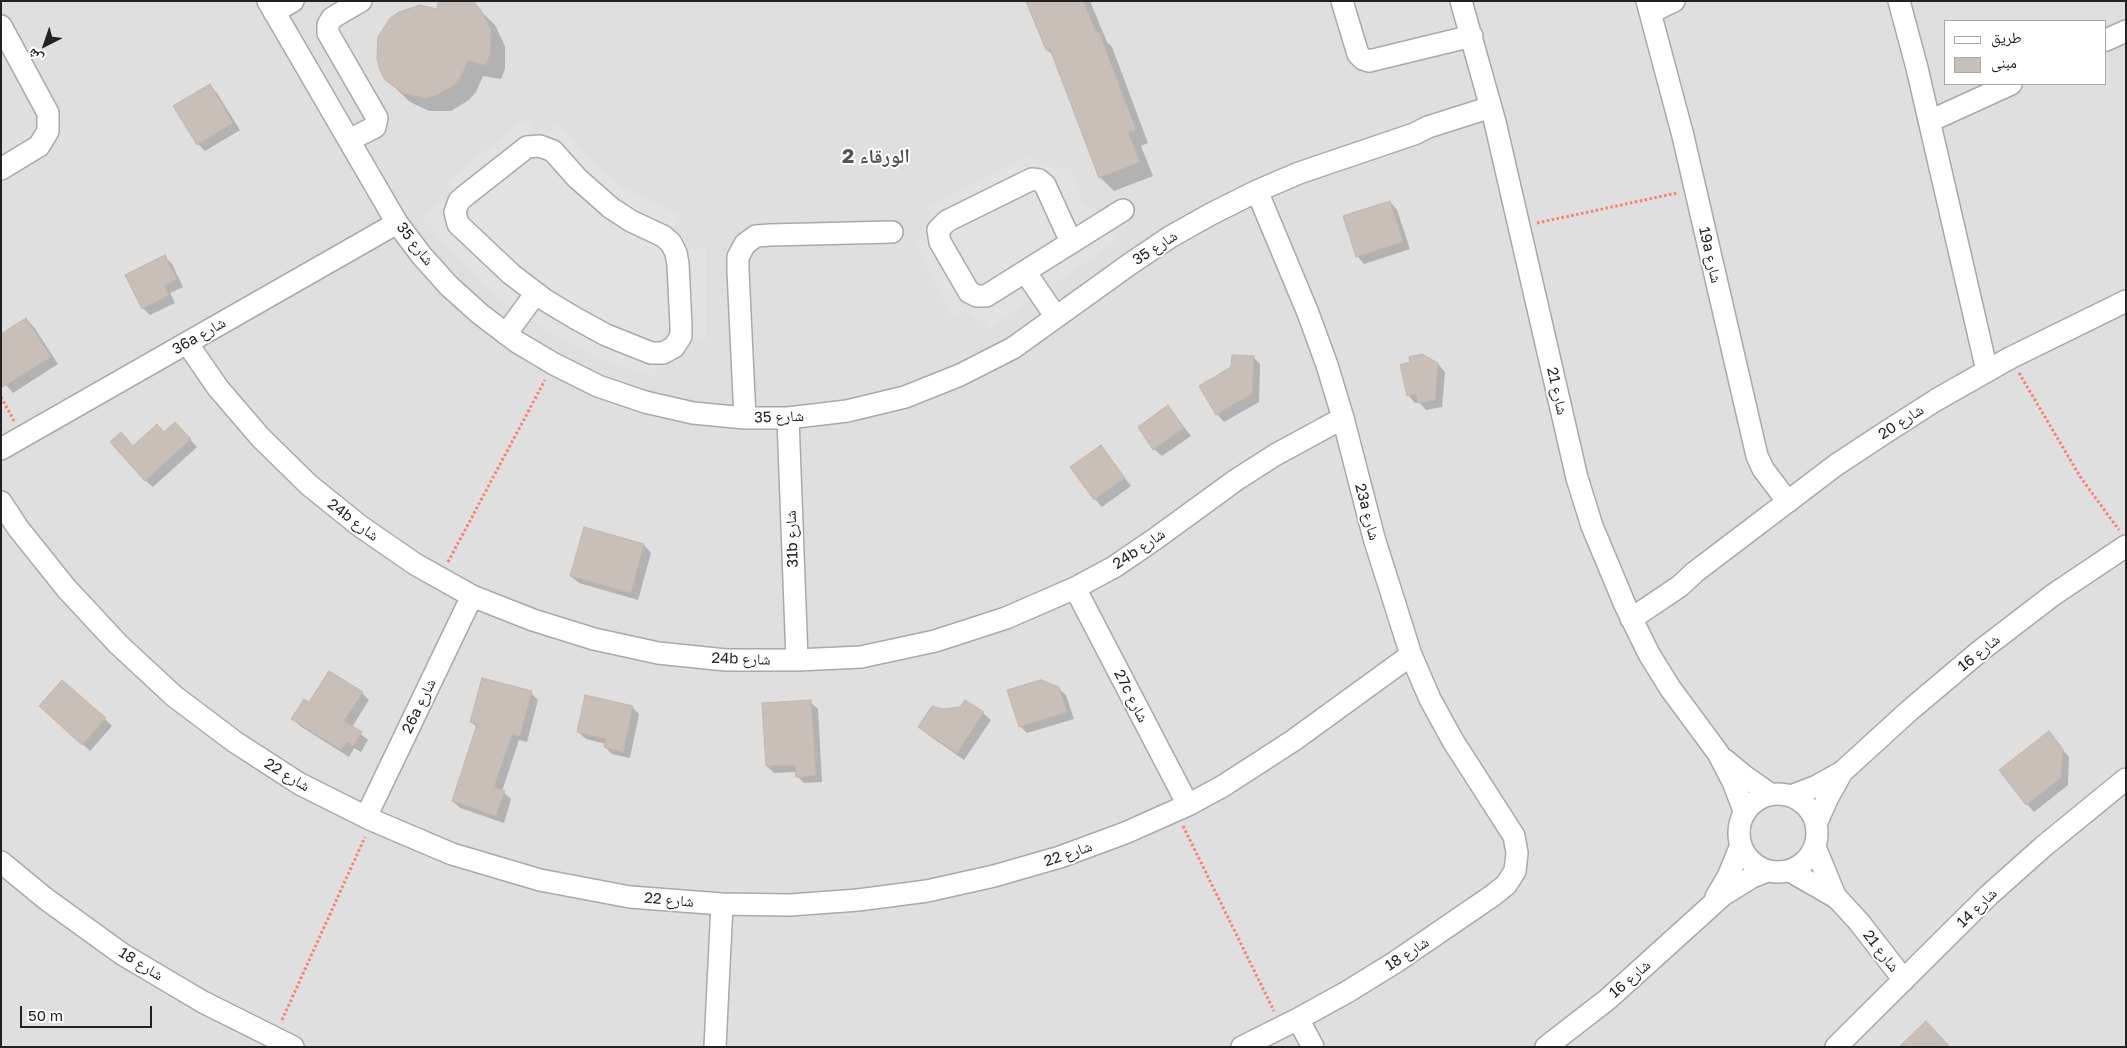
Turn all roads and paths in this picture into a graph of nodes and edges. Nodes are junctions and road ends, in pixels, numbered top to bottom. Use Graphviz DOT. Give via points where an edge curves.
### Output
graph roads {
  1 [pos="293,1"];
  2 [pos="361,1"];
  3 [pos="1342,1"];
  4 [pos="1461,1"];
  5 [pos="1674,1"];
  6 [pos="1899,1"];
  7 [pos="271,6"];
  8 [pos="1649,7"];
  9 [pos="1,26"];
  10 [pos="2126,31"];
  11 [pos="1472,36"];
  12 [pos="2107,40"];
  13 [pos="2010,85"];
  14 [pos="1493,114"];
  15 [pos="1930,122"];
  16 [pos="349,140"];
  17 [pos="1,169"];
  18 [pos="1695,189"];
  19 [pos="1258,191"];
  20 [pos="1123,210"];
  21 [pos="397,223"];
  22 [pos="1519,227"];
  23 [pos="892,232"];
  24 [pos="1072,242"];
  25 [pos="1031,270"];
  26 [pos="541,296"];
  27 [pos="2126,301"];
  28 [pos="1062,313"];
  29 [pos="511,338"];
  30 [pos="186,343"];
  31 [pos="2010,358"];
  32 [pos="554,364"];
  33 [pos="1987,371"];
  34 [pos="1,397"];
  35 [pos="745,418"];
  36 [pos="788,418"];
  37 [pos="1343,418"];
  38 [pos="23,437"];
  39 [pos="1,449"];
  40 [pos="1,502"];
  41 [pos="1788,502"];
  42 [pos="2123,539"];
  43 [pos="440,578"];
  44 [pos="1075,588"];
  45 [pos="472,596"];
  46 [pos="1628,612"];
  47 [pos="1411,655"];
  48 [pos="797,660"];
  49 [pos="1718,753"];
  50 [pos="1842,772"];
  51 [pos="2126,779"];
  52 [pos="1780,795"];
  53 [pos="1182,808"];
  54 [pos="1745,813"];
  55 [pos="369,819"];
  56 [pos="1504,821"];
  57 [pos="1816,824"];
  58 [pos="1741,845"];
  59 [pos="1815,847"];
  60 [pos="1,862"];
  61 [pos="1767,871"];
  62 [pos="1790,871"];
  63 [pos="1837,898"];
  64 [pos="722,904"];
  65 [pos="1710,906"];
  66 [pos="1909,975"];
  67 [pos="1290,1023"];
  68 [pos="286,1044"];
  69 [pos="715,1047"];
  70 [pos="1242,1047"];
  71 [pos="1313,1047"];
  72 [pos="1546,1047"];
  73 [pos="1836,1047"];
  1 -- 7 [label="street"];
  2 -- 16 [label="street" via="332,18 328,25 328,33 377,118 375,127"];
  3 -- 11 [label="street" via="1358,54 1369,61"];
  4 -- 11 [label="street, شارع 21"];
  5 -- 8 [label="street"];
  6 -- 15 [label="street"];
  7 -- 16 [label="street, شارع 35"];
  8 -- 18 [label="street, 19a شارع"];
  9 -- 17 [label="street" via="48,113 48,131 39,146"];
  10 -- 12 [label="street"];
  11 -- 14 [label="street, شارع 21"];
  13 -- 15 [label="street"];
  14 -- 19 [label="street, شارع 35" via="1428,127"];
  14 -- 22 [label="street, شارع 21"];
  15 -- 33 [label="street"];
  16 -- 21 [label="street, شارع 35"];
  18 -- 22 [label="path"];
  18 -- 41 [label="street, 19a شارع" via="1757,456"];
  19 -- 28 [label="street, شارع 35" via="1170,237"];
  19 -- 37 [label="street, 23a شارع" via="1308,313"];
  20 -- 24 [label="street"];
  21 -- 29 [label="street, شارع 35" via="449,286"];
  21 -- 30 [label="street, 36a شارع"];
  22 -- 46 [label="street, شارع 21" via="1577,478 1592,526"];
  23 -- 35 [label="street" via="756,236 745,244 738,256 738,271"];
  24 -- 25 [label="street"];
  24 -- 25 [label="street" via="1045,185 1032,179 947,221 938,230 940,242 964,284 977,296 986,296"];
  25 -- 28 [label="street"];
  26 -- 26 [label="street" via="511,274 464,231 455,212 459,201 516,155 527,147 540,146 553,151 576,178 611,208 671,243 678,264 681,336 669,350 651,353 606,334"];
  26 -- 29 [label="street"];
  27 -- 31 [label="street, شارع 20"];
  28 -- 36 [label="street, شارع 35" via="1013,348 960,376 905,397 847,411"];
  29 -- 32 [label="street, شارع 35"];
  30 -- 38 [label="street, 36a شارع"];
  30 -- 43 [label="street, 24b شارع" via="218,388 308,485 360,526"];
  31 -- 33 [label="street, شارع 20"];
  31 -- 42 [label="path" via="2081,478"];
  32 -- 35 [label="street, شارع 35" via="598,386 645,402 693,413"];
  32 -- 43 [label="path"];
  33 -- 41 [label="street, شارع 20" via="1886,432"];
  34 -- 38 [label="path"];
  35 -- 36 [label="street, شارع 35"];
  36 -- 48 [label="street, 31b شارع"];
  37 -- 44 [label="street, 24b شارع" via="1275,455 1114,567"];
  37 -- 47 [label="street, 23a شارع" via="1374,538"];
  38 -- 39 [label="street, 36a شارع"];
  40 -- 55 [label="street, شارع 22" via="66,588 118,644 174,696 235,742 300,784"];
  41 -- 46 [label="street, شارع 20" via="1695,572 1675,580"];
  42 -- 50 [label="street, شارع 16" via="1980,651"];
  43 -- 45 [label="street, 24b شارع"];
  44 -- 48 [label="street, 24b شارع" via="1006,618 935,641 861,657"];
  44 -- 53 [label="street, 27c شارع"];
  45 -- 48 [label="street, 24b شارع" via="594,639 658,653 726,660"];
  45 -- 55 [label="street, 26a شارع"];
  46 -- 49 [label="street, شارع 21" via="1670,688"];
  47 -- 53 [label="street, شارع 22" via="1257,765"];
  47 -- 56 [label="street, 23a شارع" via="1430,700"];
  49 -- 52 [label="street, شارع 21" via="1743,775"];
  49 -- 54 [label="street, شارع 21"];
  50 -- 52 [label="street, شارع 16" via="1817,786"];
  50 -- 57 [label="street, شارع 16"];
  51 -- 66 [label="street, شارع 14" via="2016,871"];
  52 -- 54 [label="street" via="1751,805"];
  52 -- 57 [label="street" via="1807,807"];
  53 -- 64 [label="street, شارع 22" via="1060,857 927,891 800,904"];
  53 -- 67 [label="path"];
  54 -- 58 [label="street" via="1740,827"];
  55 -- 64 [label="street, شارع 22" via="452,854 540,880 630,897"];
  55 -- 68 [label="path"];
  56 -- 67 [label="street, شارع 18" via="1514,836 1517,853 1515,871 1506,885 1394,963"];
  57 -- 59 [label="street"];
  58 -- 61 [label="street" via="1751,861"];
  58 -- 65 [label="street, شارع 16" via="1728,877"];
  59 -- 62 [label="street" via="1809,858"];
  59 -- 63 [label="street, شارع 21"];
  60 -- 68 [label="street, شارع 18" via="122,954 203,1002"];
  61 -- 62 [label="street"];
  61 -- 65 [label="street, شارع 16" via="1737,886"];
  62 -- 63 [label="street, شارع 21"];
  63 -- 66 [label="street, شارع 21"];
  64 -- 69 [label="street"];
  65 -- 72 [label="street, شارع 16" via="1608,999"];
  66 -- 73 [label="street, شارع 14"];
  67 -- 70 [label="street, شارع 18"];
  67 -- 71 [label="street"];
}
